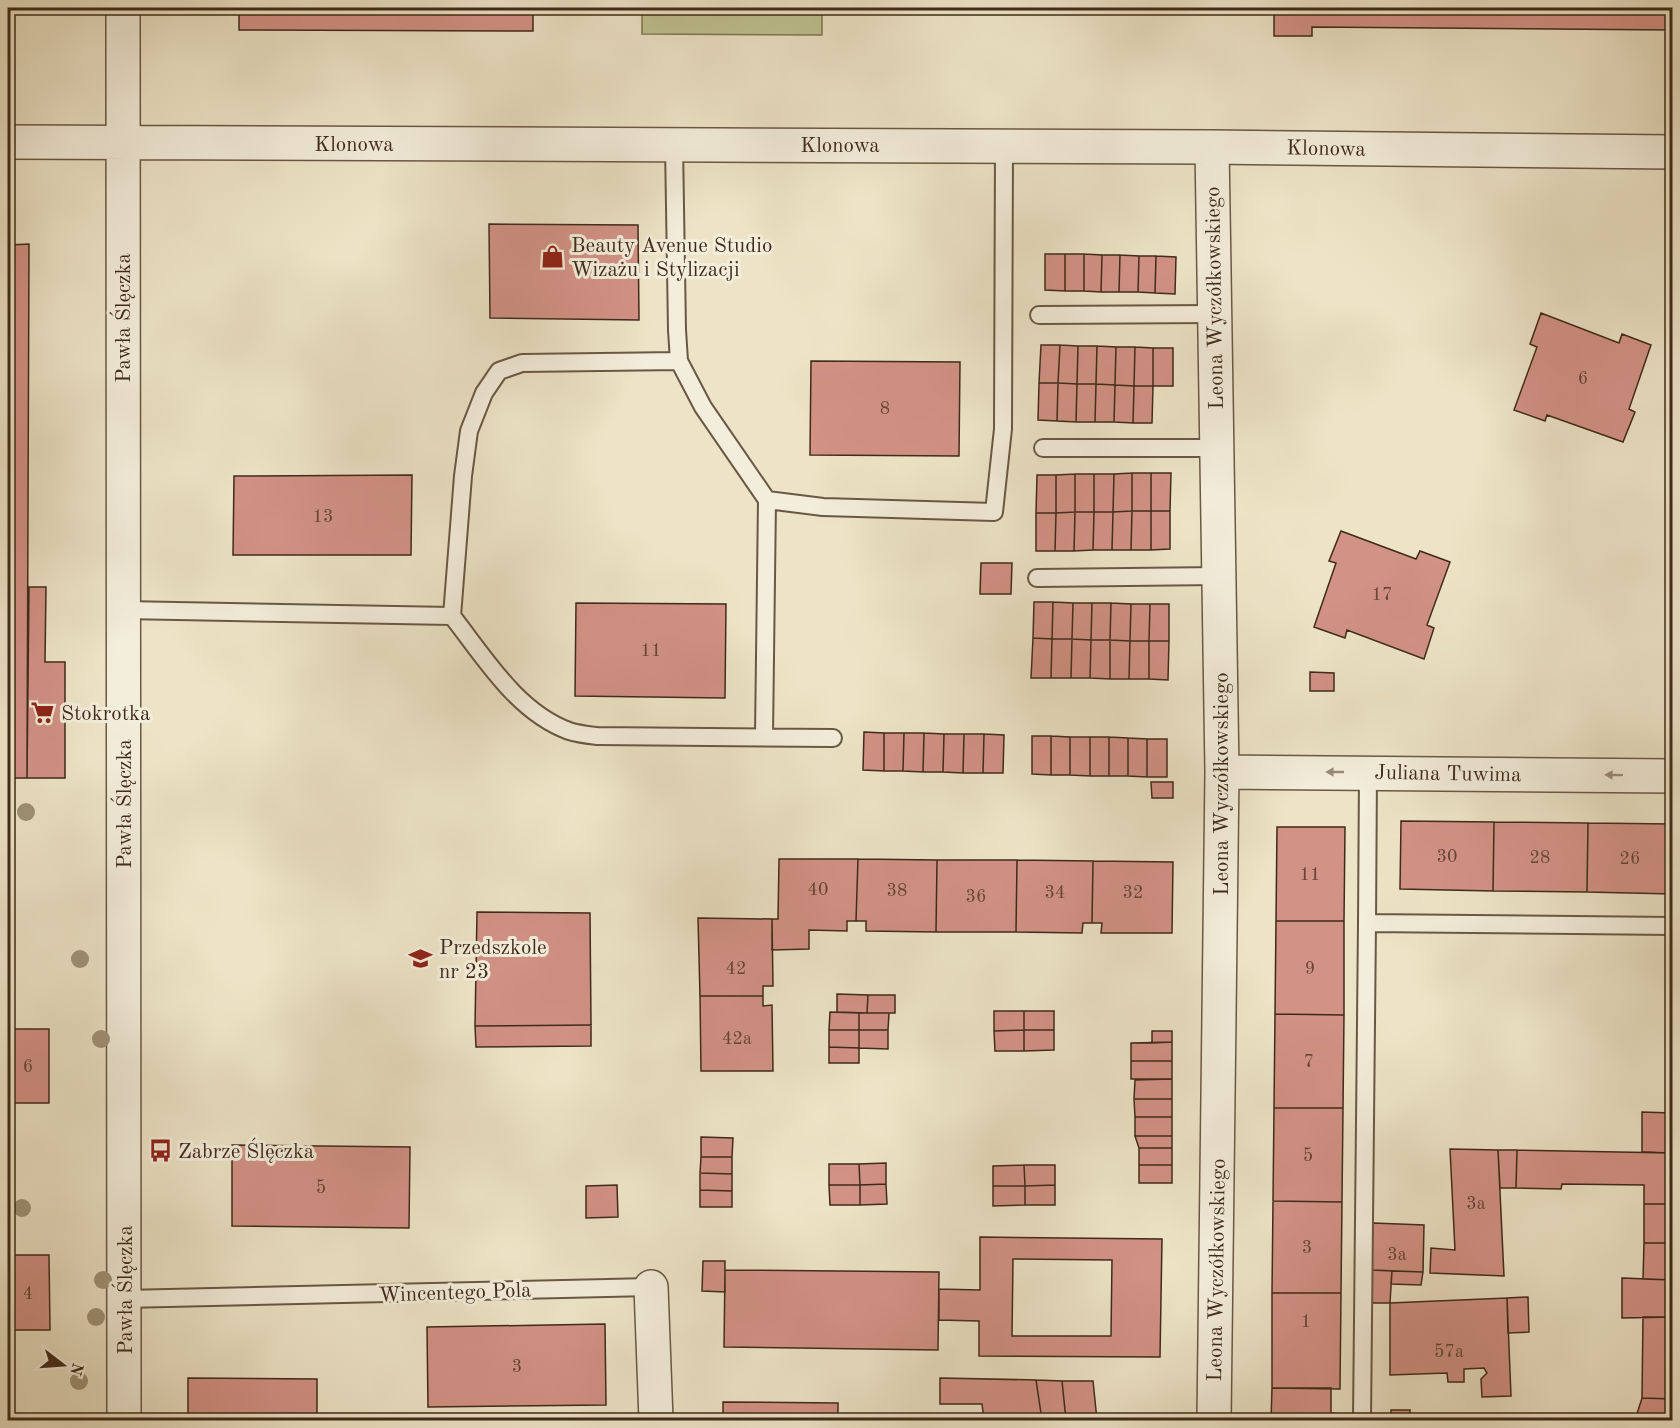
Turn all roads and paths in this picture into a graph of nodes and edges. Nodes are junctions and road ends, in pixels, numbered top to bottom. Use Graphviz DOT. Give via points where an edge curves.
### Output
graph roads {
  1 [pos="123,8"];
  2 [pos="8,142"];
  3 [pos="122,142"];
  4 [pos="674,144"];
  5 [pos="1004,146"];
  6 [pos="1212,147"];
  7 [pos="1672,152"];
  8 [pos="1215,314"];
  9 [pos="1039,315"];
  10 [pos="679,361"];
  11 [pos="1043,448"];
  12 [pos="1216,448"];
  13 [pos="767,500"];
  14 [pos="1219,576"];
  15 [pos="1037,578"];
  16 [pos="124,610"];
  17 [pos="452,616"];
  18 [pos="764,736"];
  19 [pos="834,738"];
  20 [pos="1222,771"];
  21 [pos="1368,772"];
  22 [pos="1672,776"];
  23 [pos="1367,923"];
  24 [pos="1672,926"];
  25 [pos="651,1287"];
  26 [pos="124,1299"];
  27 [pos="124,1420"];
  28 [pos="656,1420"];
  29 [pos="1214,1420"];
  30 [pos="1362,1420"];
  1 -- 3 [label="street, Pawła Ślęczka"];
  2 -- 3 [label="street, Klonowa"];
  3 -- 4 [label="street, Klonowa"];
  3 -- 16 [label="street, Pawła Ślęczka"];
  4 -- 5 [label="street, Klonowa"];
  4 -- 10 [label="lane"];
  5 -- 6 [label="street, Klonowa"];
  5 -- 13 [label="lane" via="1003,429 994,512 823,507"];
  6 -- 7 [label="street, Klonowa"];
  6 -- 8 [label="street, Leona Wyczółkowskiego"];
  8 -- 9 [label="lane"];
  8 -- 12 [label="street, Leona Wyczółkowskiego"];
  10 -- 13 [label="lane" via="704,407"];
  10 -- 17 [label="lane" via="522,363 500,372 484,393 469,431"];
  11 -- 12 [label="lane"];
  12 -- 14 [label="street, Leona Wyczółkowskiego"];
  13 -- 18 [label="lane"];
  14 -- 15 [label="lane"];
  14 -- 20 [label="street, Leona Wyczółkowskiego"];
  16 -- 17 [label="lane"];
  16 -- 26 [label="street, Pawła Ślęczka"];
  17 -- 18 [label="lane" via="496,675 534,712 572,732 597,736"];
  18 -- 19 [label="lane"];
  21 -- 20 [label="street, Juliana Tuwima, one-way"];
  20 -- 29 [label="street, Leona Wyczółkowskiego"];
  22 -- 21 [label="street, Juliana Tuwima, one-way"];
  21 -- 23 [label="lane"];
  23 -- 24 [label="lane"];
  23 -- 30 [label="lane"];
  25 -- 26 [label="lane, Wincentego Pola"];
  25 -- 28 [label="street, Wincentego Pola"];
  26 -- 27 [label="street, Pawła Ślęczka"];
}
